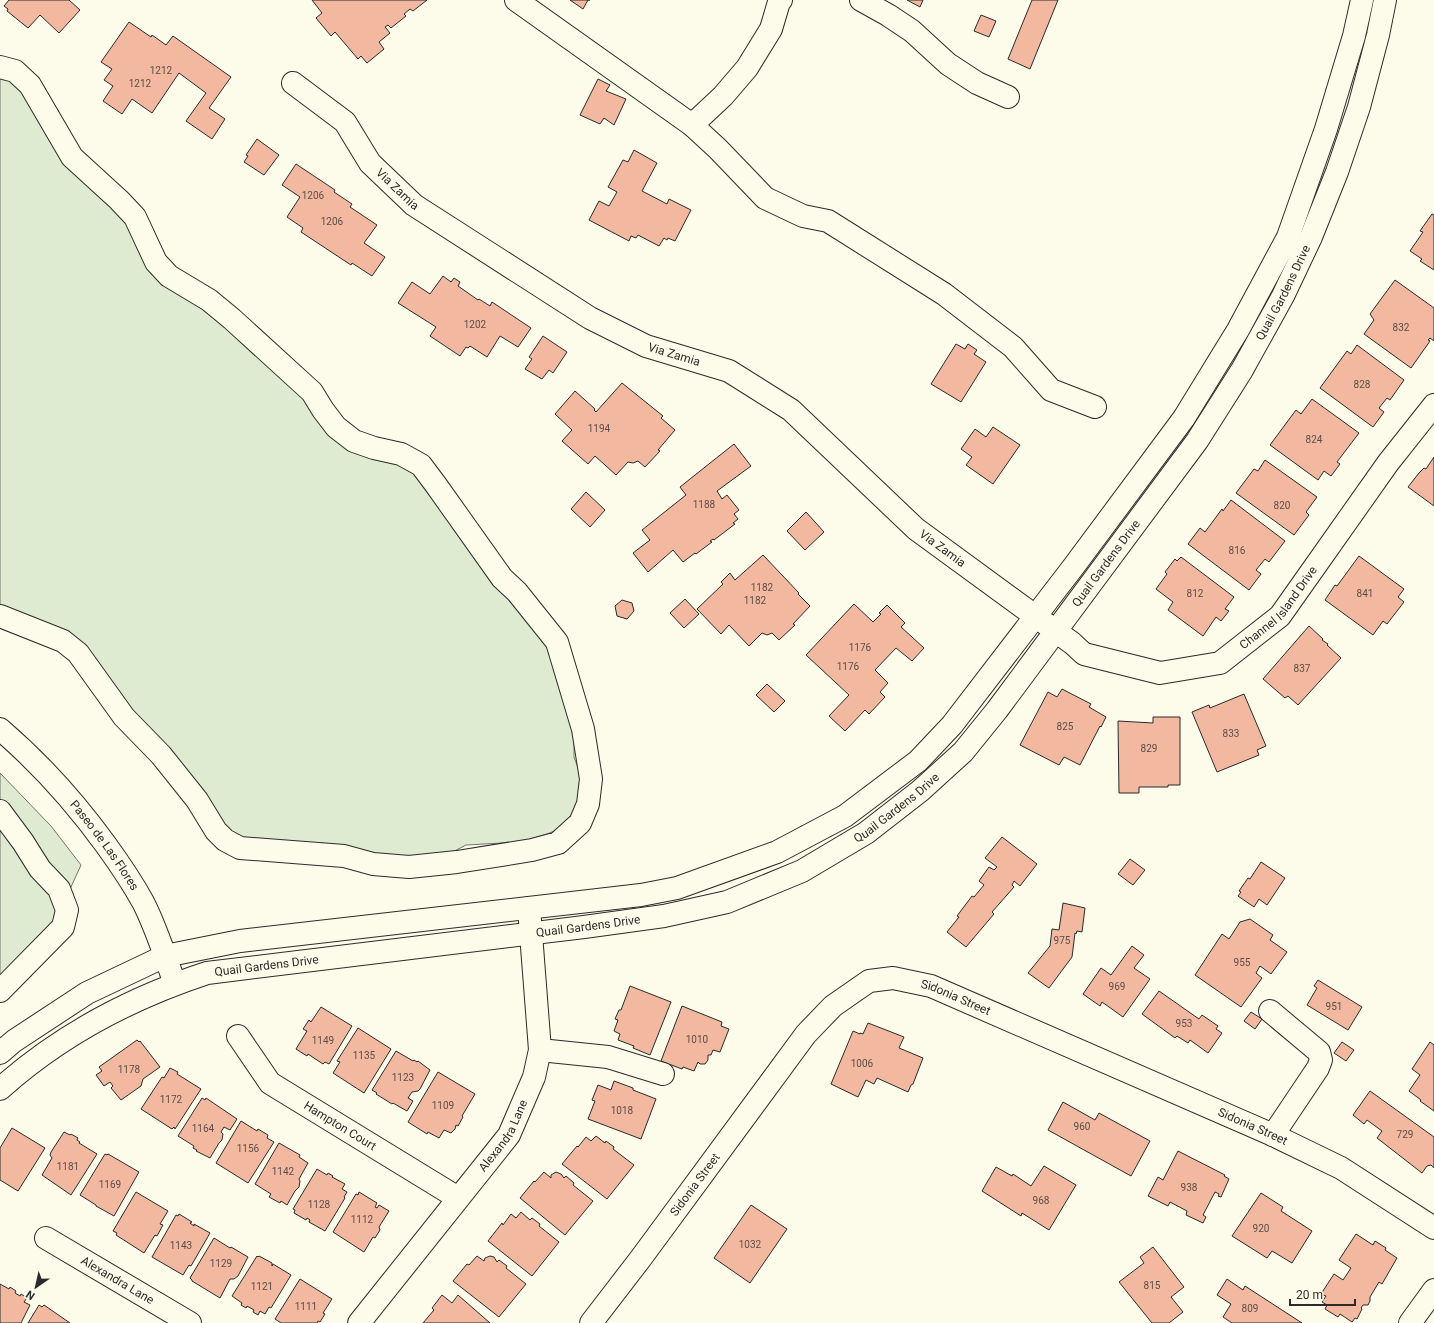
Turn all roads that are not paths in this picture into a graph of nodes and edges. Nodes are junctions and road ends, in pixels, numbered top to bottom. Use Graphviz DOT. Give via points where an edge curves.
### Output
graph roads {
  1 [pos="516,0"];
  2 [pos="781,0"];
  3 [pos="861,0"];
  4 [pos="1362,0"];
  5 [pos="1385,0"];
  6 [pos="0,67"];
  7 [pos="293,83"];
  8 [pos="1008,96"];
  9 [pos="692,125"];
  10 [pos="1434,405"];
  11 [pos="1094,407"];
  12 [pos="0,616"];
  13 [pos="1035,616"];
  14 [pos="1055,631"];
  15 [pos="0,729"];
  16 [pos="0,811"];
  17 [pos="529,908"];
  18 [pos="531,934"];
  19 [pos="165,956"];
  20 [pos="175,984"];
  21 [pos="0,991"];
  22 [pos="1270,1011"];
  23 [pos="238,1036"];
  24 [pos="540,1050"];
  25 [pos="0,1053"];
  26 [pos="664,1074"];
  27 [pos="0,1089"];
  28 [pos="1273,1135"];
  29 [pos="458,1198"];
  30 [pos="1434,1228"];
  31 [pos="46,1238"];
  32 [pos="1434,1290"];
  33 [pos="190,1323"];
  34 [pos="359,1323"];
  35 [pos="591,1323"];
  36 [pos="1410,1323"];
  1 -- 9 [label="street"];
  2 -- 9 [label="street" via="771,29 747,68 723,96"];
  3 -- 8 [label="street" via="912,31 948,64 977,83"];
  4 -- 13 [label="street, Quail Gardens Drive" via="1329,122 1290,230 1249,310 1184,418"];
  5 -- 14 [label="street, Quail Gardens Drive" via="1359,107 1338,172 1283,296 1242,370 1197,440"];
  6 -- 12 [label="street" via="15,70 30,85 72,157 135,217 156,262 169,276 209,300 232,319 312,392 336,426 354,441 401,454 421,465 502,578 517,592 556,642 583,729 591,780 588,804 580,823 558,843 532,850 457,862 408,867 373,864 344,856 240,848 225,840 216,831 197,800 161,756 124,717 78,653 62,641"];
  7 -- 13 [label="street, Via Zamia" via="345,122 370,163 414,205 590,318 646,346 729,371 791,410 916,529"];
  9 -- 11 [label="street" via="765,198 803,216 828,221 944,294 1013,347 1051,390"];
  10 -- 14 [label="street, Channel Island Drive" via="1388,463 1280,616 1220,663 1160,673 1084,654"];
  13 -- 14 [label="street, Via Zamia"];
  13 -- 17 [label="street, Quail Gardens Drive" via="952,725 918,761 845,816 777,852 677,888 641,895"];
  14 -- 18 [label="street, Quail Gardens Drive" via="998,710 957,757 920,791 866,833 802,871 727,902 664,916"];
  15 -- 19 [label="street, Paseo de Las Flores" via="54,780 90,822 143,902"];
  16 -- 21 [label="street" via="40,869 59,889 67,910 63,927"];
  17 -- 18 [label="street, Alexandra Lane"];
  17 -- 19 [label="street, Quail Gardens Drive" via="240,941"];
  18 -- 20 [label="street, Quail Gardens Drive" via="207,973"];
  18 -- 24 [label="street, Alexandra Lane"];
  19 -- 20 [label="street, Paseo de Las Flores"];
  19 -- 25 [label="street, Quail Gardens Drive" via="87,993"];
  20 -- 27 [label="street, Quail Gardens Drive" via="107,1015 63,1041 22,1069"];
  22 -- 28 [label="street" via="1319,1052 1321,1060"];
  23 -- 29 [label="street, Hampton Court" via="270,1083"];
  24 -- 26 [label="street" via="608,1057"];
  24 -- 29 [label="street, Alexandra Lane" via="534,1077 509,1135"];
  28 -- 30 [label="street, Sidonia Street" via="1341,1168"];
  28 -- 35 [label="street, Sidonia Street" via="931,986 893,978 869,981 833,1006 806,1034"];
  29 -- 34 [label="street, Alexandra Lane"];
  31 -- 33 [label="street, Alexandra Lane"];
  32 -- 36 [label="street"];
}
